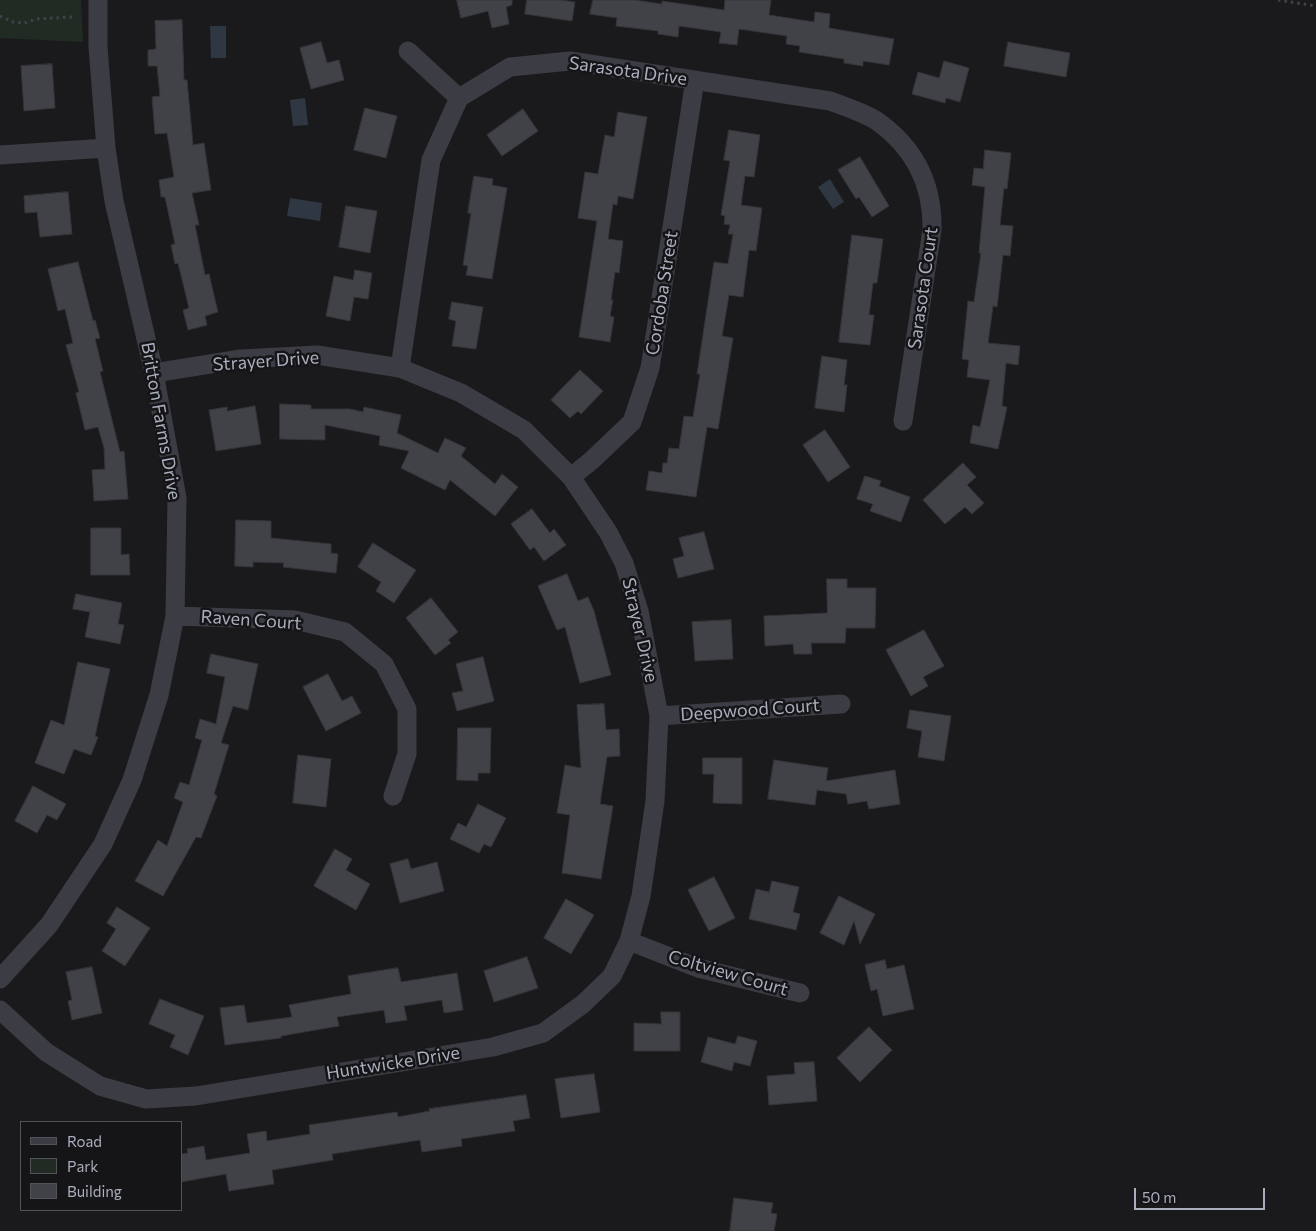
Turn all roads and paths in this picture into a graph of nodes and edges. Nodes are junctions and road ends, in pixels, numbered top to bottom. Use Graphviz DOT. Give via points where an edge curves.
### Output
graph roads {
  1 [pos="98,0"];
  2 [pos="1278,0"];
  3 [pos="1316,6"];
  4 [pos="0,16"];
  5 [pos="72,17"];
  6 [pos="408,51"];
  7 [pos="695,80"];
  8 [pos="459,98"];
  9 [pos="106,148"];
  10 [pos="0,154"];
  11 [pos="913,157"];
  12 [pos="400,368"];
  13 [pos="154,373"];
  14 [pos="903,421"];
  15 [pos="571,477"];
  16 [pos="174,616"];
  17 [pos="841,704"];
  18 [pos="659,716"];
  19 [pos="393,796"];
  20 [pos="656,801"];
  21 [pos="629,941"];
  22 [pos="0,979"];
  23 [pos="800,993"];
  24 [pos="0,1010"];
  1 -- 9 [label="street, Britton Farms Drive" via="98,47"];
  2 -- 3 [label="path"];
  4 -- 5 [label="path" via="13,22"];
  6 -- 8 [label="street"];
  7 -- 8 [label="street, Sarasota Drive" via="570,60 510,67"];
  7 -- 11 [label="street, Sarasota Drive" via="830,102 854,110 876,121"];
  7 -- 15 [label="street, Cordoba Street" via="650,368 632,422"];
  8 -- 12 [label="street" via="431,160"];
  9 -- 10 [label="street"];
  9 -- 13 [label="street, Britton Farms Drive" via="114,201"];
  11 -- 14 [label="street, Sarasota Court" via="923,175 933,212"];
  12 -- 13 [label="street, Strayer Drive" via="318,355 241,359"];
  12 -- 15 [label="street, Strayer Drive" via="460,393 524,430"];
  13 -- 16 [label="street, Britton Farms Drive" via="177,498"];
  15 -- 18 [label="street, Strayer Drive" via="608,532 624,564 640,611"];
  16 -- 19 [label="street, Raven Court" via="295,620 344,632 384,664 407,710 407,754"];
  16 -- 22 [label="street, Britton Farms Drive" via="159,695 132,780 103,844 48,925"];
  17 -- 18 [label="street, Deepwood Court"];
  18 -- 20 [label="street, Strayer Drive"];
  20 -- 21 [label="street, Huntwicke Drive" via="642,896"];
  21 -- 23 [label="street, Coltview Court" via="698,968"];
  21 -- 24 [label="street, Huntwicke Drive" via="612,976 583,1004 543,1033 493,1047 187,1097 146,1099 100,1086 46,1052"];
}
